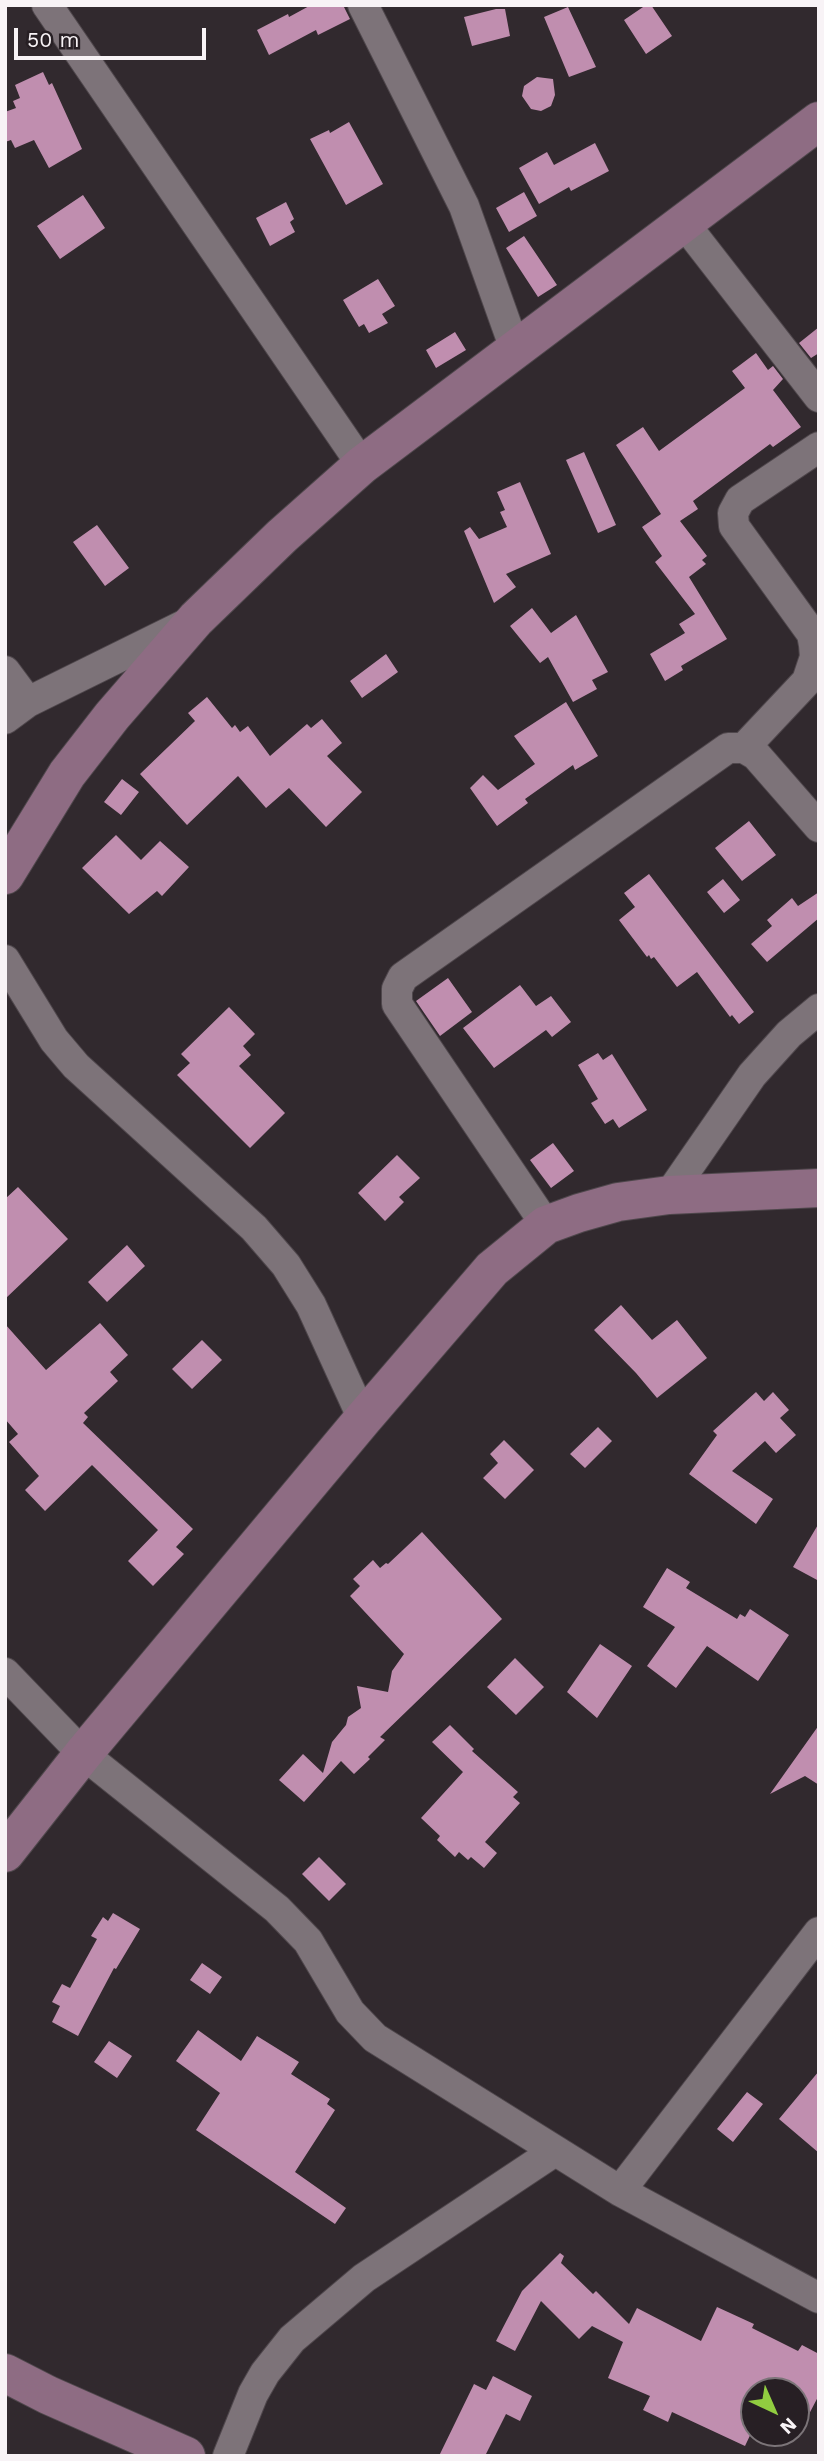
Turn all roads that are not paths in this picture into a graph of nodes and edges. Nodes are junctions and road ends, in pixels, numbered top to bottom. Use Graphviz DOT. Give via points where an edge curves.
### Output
graph roads {
  1 [pos="47,5"];
  2 [pos="366,6"];
  3 [pos="818,124"];
  4 [pos="683,222"];
  5 [pos="515,349"];
  6 [pos="819,397"];
  7 [pos="819,447"];
  8 [pos="362,465"];
  9 [pos="196,619"];
  10 [pos="5,671"];
  11 [pos="17,711"];
  12 [pos="744,748"];
  13 [pos="819,827"];
  14 [pos="5,875"];
  15 [pos="5,960"];
  16 [pos="819,1009"];
  17 [pos="819,1188"];
  18 [pos="669,1195"];
  19 [pos="546,1225"];
  20 [pos="363,1419"];
  21 [pos="5,1673"];
  22 [pos="83,1754"];
  23 [pos="5,1853"];
  24 [pos="819,1932"];
  25 [pos="555,2151"];
  26 [pos="620,2192"];
  27 [pos="819,2298"];
  28 [pos="5,2373"];
  29 [pos="186,2456"];
  30 [pos="229,2456"];
  1 -- 8 [label="street"];
  2 -- 5 [label="street" via="464,206"];
  3 -- 4 [label="street"];
  4 -- 5 [label="street"];
  4 -- 6 [label="street"];
  5 -- 8 [label="street"];
  7 -- 12 [label="street" via="740,500 733,513 734,526 812,634 814,645 807,681"];
  8 -- 9 [label="street"];
  9 -- 11 [label="street"];
  9 -- 14 [label="street" via="88,745"];
  10 -- 11 [label="street"];
  12 -- 13 [label="street" via="756,755"];
  12 -- 19 [label="street" via="728,748 403,977 397,989 397,1004"];
  15 -- 20 [label="street" via="54,1040 76,1066 254,1228 286,1265 311,1305"];
  16 -- 18 [label="street" via="752,1075"];
  17 -- 18 [label="street"];
  18 -- 19 [label="street" via="618,1202"];
  19 -- 20 [label="street" via="492,1269"];
  20 -- 22 [label="street"];
  21 -- 22 [label="street"];
  22 -- 23 [label="street"];
  22 -- 25 [label="street" via="277,1909 307,1941 350,2012 375,2038"];
  24 -- 26 [label="street"];
  25 -- 26 [label="street"];
  25 -- 30 [label="street" via="364,2278 292,2339 253,2394"];
  26 -- 27 [label="street"];
  28 -- 29 [label="street"];
}
